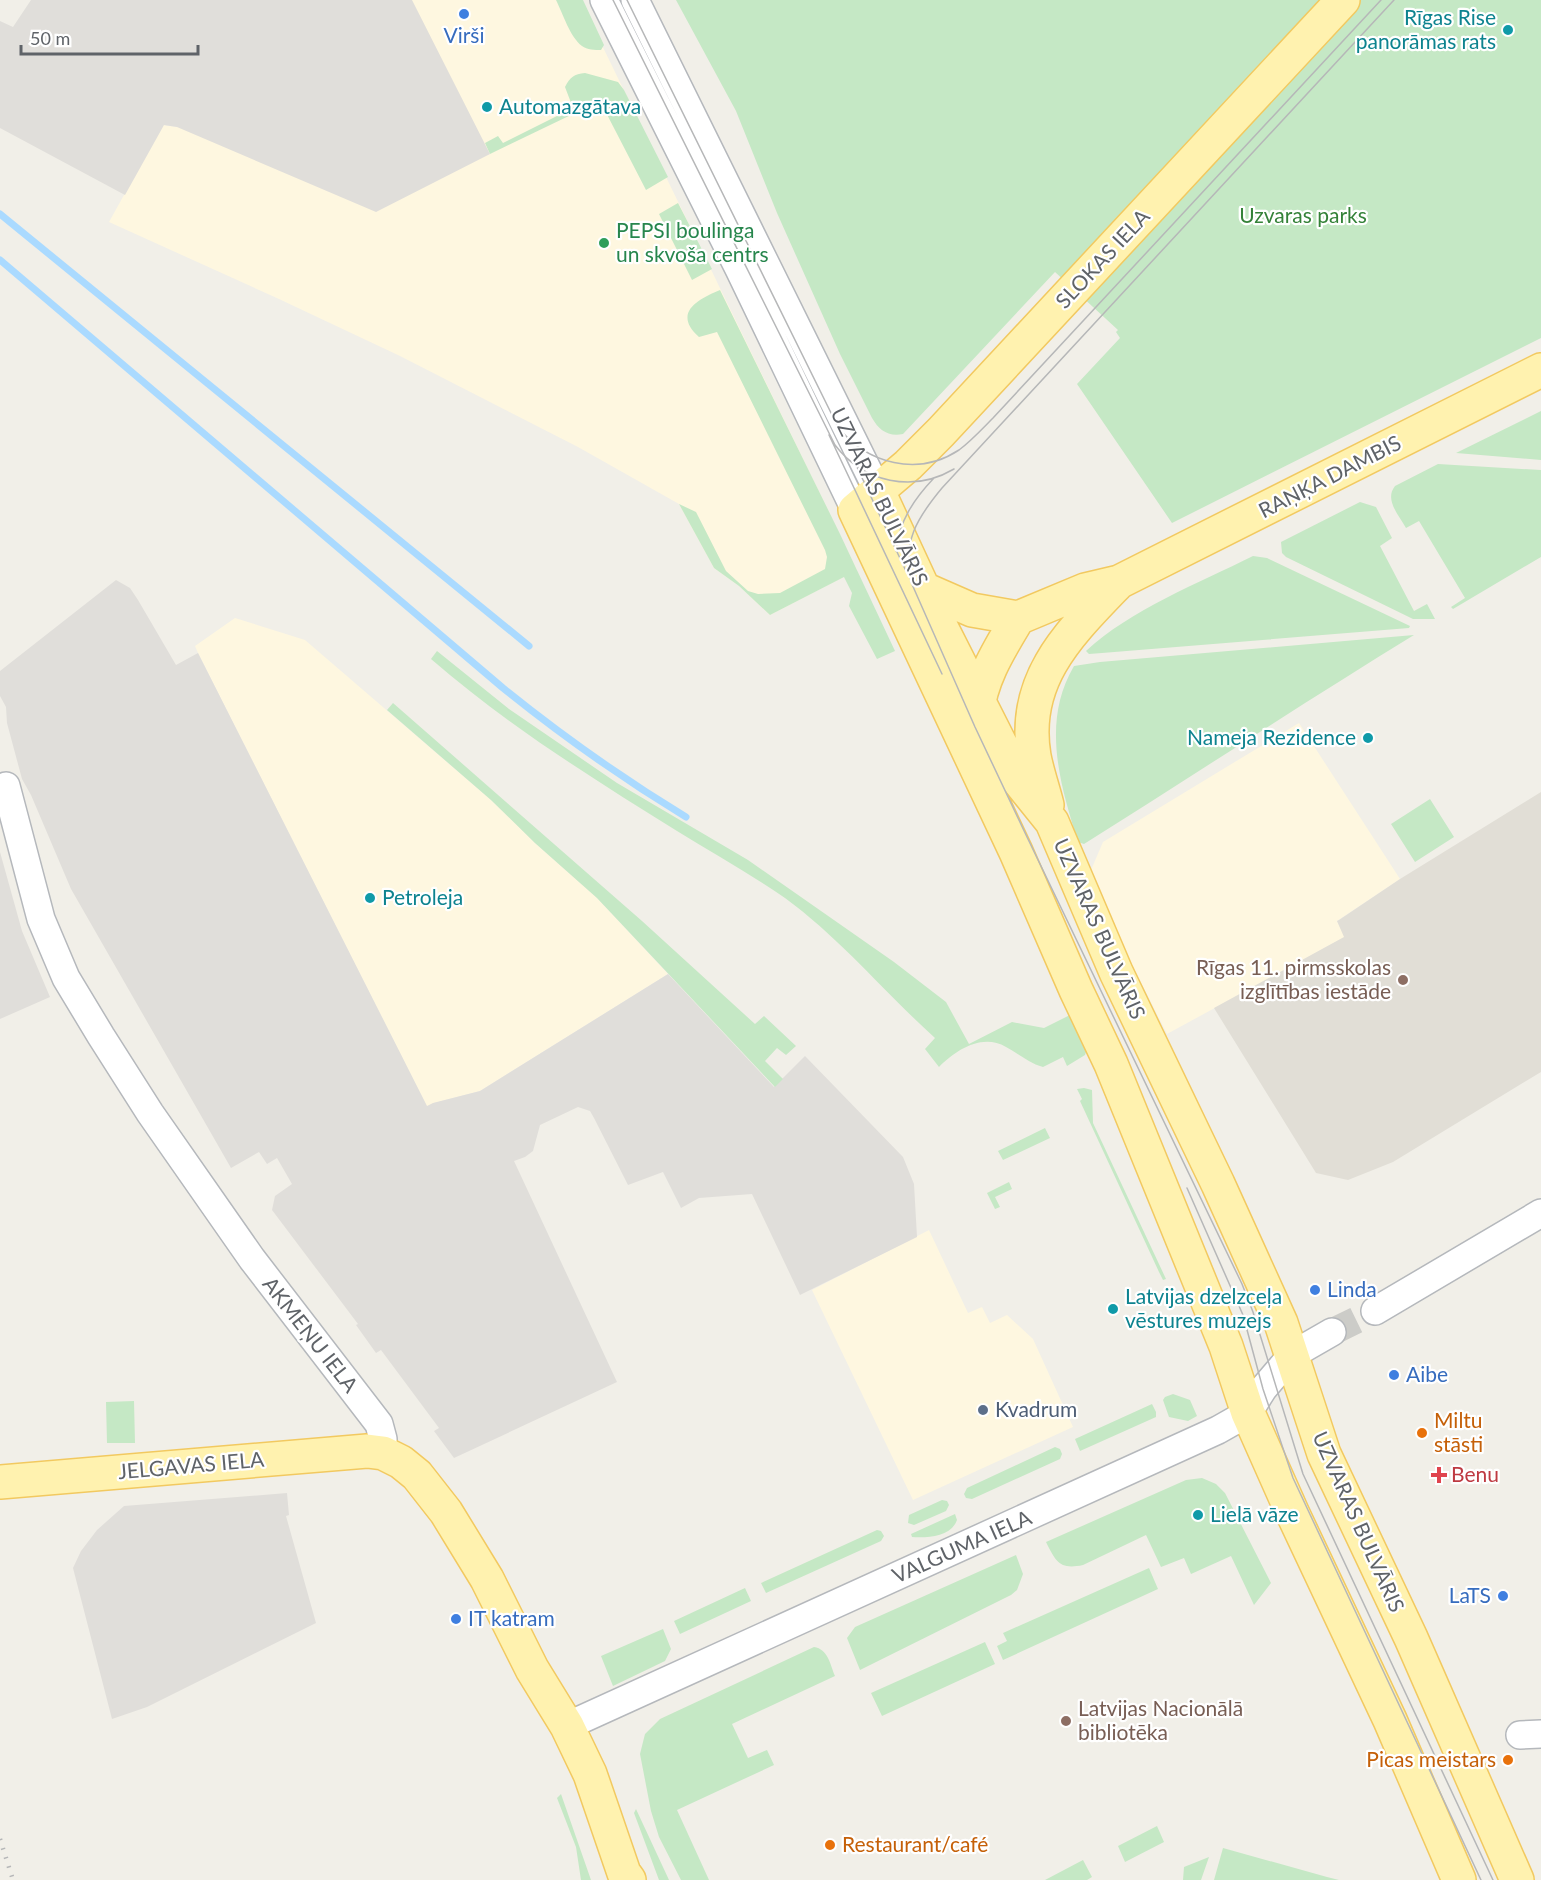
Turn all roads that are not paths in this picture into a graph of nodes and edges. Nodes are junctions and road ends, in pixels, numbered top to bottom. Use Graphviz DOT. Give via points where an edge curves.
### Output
graph roads {
  1 [pos="604,0"];
  2 [pos="635,0"];
  3 [pos="1343,0"];
  4 [pos="1541,370"];
  5 [pos="866,500"];
  6 [pos="1119,582"];
  7 [pos="924,589"];
  8 [pos="1018,618"];
  9 [pos="978,700"];
  10 [pos="971,755"];
  11 [pos="6,786"];
  12 [pos="1052,822"];
  13 [pos="1541,1213"];
  14 [pos="1375,1311"];
  15 [pos="1332,1332"];
  16 [pos="1292,1355"];
  17 [pos="1248,1413"];
  18 [pos="383,1453"];
  19 [pos="0,1482"];
  20 [pos="567,1726"];
  21 [pos="626,1878"];
  22 [pos="1460,1880"];
  23 [pos="1517,1880"];
  1 -- 5 [label="street, UZVARAS BULVĀRIS" via="739,269"];
  2 -- 5 [label="street, UZVARAS BULVĀRIS"];
  3 -- 5 [label="main road, SLOKAS IELA" via="948,424"];
  4 -- 6 [label="main road, RAŅĶA DAMBIS"];
  5 -- 7 [label="main road, UZVARAS BULVĀRIS"];
  5 -- 10 [label="main road, UZVARAS BULVĀRIS" via="904,616"];
  6 -- 8 [label="main road, RAŅĶA DAMBIS" via="1085,590"];
  6 -- 12 [label="main road, RAŅĶA DAMBIS" via="1050,663 1039,688 1032,721 1034,756"];
  7 -- 8 [label="main road" via="972,610"];
  7 -- 9 [label="main road, UZVARAS BULVĀRIS"];
  8 -- 9 [label="main road" via="998,650"];
  9 -- 10 [label="main road"];
  9 -- 12 [label="main road, UZVARAS BULVĀRIS" via="1019,780"];
  10 -- 17 [label="main road, UZVARAS BULVĀRIS" via="1111,1064 1226,1346"];
  11 -- 18 [label="street, AKMEŅU IELA" via="41,918 66,978 150,1113 252,1259 379,1424"];
  12 -- 16 [label="main road, UZVARAS BULVĀRIS" via="1116,972 1218,1184"];
  13 -- 14 [label="street"];
  15 -- 16 [label="street"];
  16 -- 17 [label="street"];
  16 -- 23 [label="main road, UZVARAS BULVĀRIS" via="1324,1454 1411,1638"];
  17 -- 20 [label="street, VALGUMA IELA"];
  17 -- 22 [label="main road, UZVARAS BULVĀRIS"];
  18 -- 19 [label="main road, JELGAVAS IELA" via="368,1451"];
  18 -- 20 [label="main road" via="417,1475 446,1512"];
  20 -- 21 [label="main road" via="590,1774"];
}
